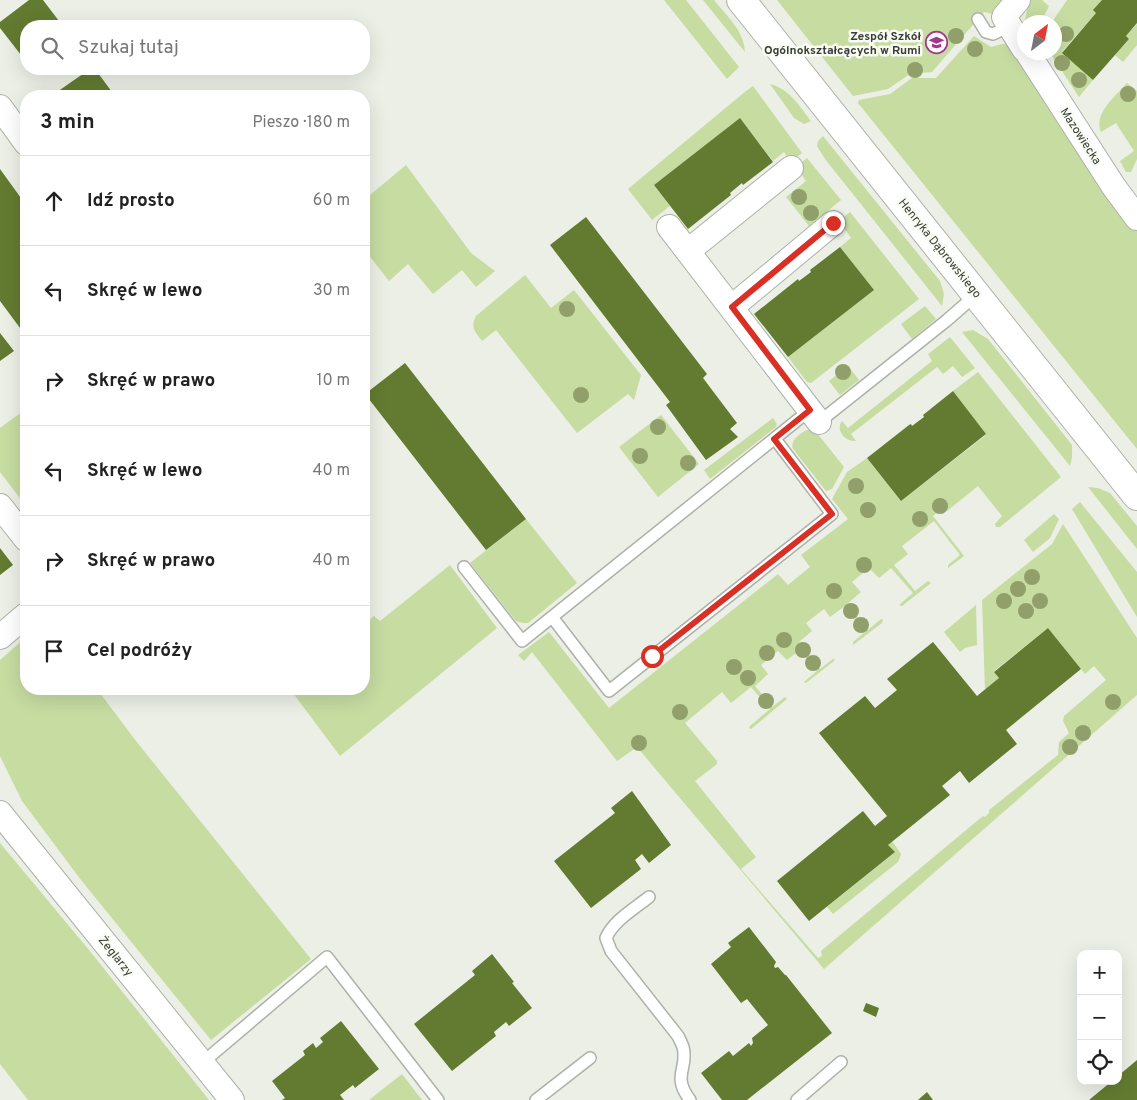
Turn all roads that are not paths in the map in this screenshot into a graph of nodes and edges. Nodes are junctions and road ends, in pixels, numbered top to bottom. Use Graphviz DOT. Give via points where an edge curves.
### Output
graph roads {
  1 [pos="741,0"];
  2 [pos="1018,0"];
  3 [pos="978,19"];
  4 [pos="1010,26"];
  5 [pos="1017,38"];
  6 [pos="1032,60"];
  7 [pos="0,107"];
  8 [pos="20,135"];
  9 [pos="791,168"];
  10 [pos="1137,218"];
  11 [pos="833,223"];
  12 [pos="670,227"];
  13 [pos="688,250"];
  14 [pos="977,294"];
  15 [pos="732,307"];
  16 [pos="815,416"];
  17 [pos="774,439"];
  18 [pos="1137,496"];
  19 [pos="0,506"];
  20 [pos="20,531"];
  21 [pos="464,567"];
  22 [pos="552,618"];
  23 [pos="20,620"];
  24 [pos="0,637"];
  25 [pos="0,813"];
  26 [pos="649,898"];
  27 [pos="590,1058"];
  28 [pos="841,1062"];
  29 [pos="202,1063"];
  30 [pos="232,1100"];
  31 [pos="438,1100"];
  32 [pos="536,1100"];
  33 [pos="690,1100"];
  34 [pos="797,1100"];
  1 -- 14 [label="street, Henryka Dąbrowskiego"];
  2 -- 4 [label="street" via="1004,16"];
  3 -- 4 [label="lane" via="986,32 993,34"];
  4 -- 5 [label="street"];
  6 -- 10 [label="street, Mazowiecka"];
  7 -- 8 [label="street"];
  9 -- 13 [label="street"];
  11 -- 15 [label="street"];
  12 -- 13 [label="street"];
  13 -- 15 [label="street"];
  14 -- 16 [label="lane" via="946,321"];
  14 -- 18 [label="street, Henryka Dąbrowskiego"];
  15 -- 16 [label="street"];
  16 -- 17 [label="lane"];
  17 -- 22 [label="lane"];
  17 -- 22 [label="lane" via="832,514 609,691"];
  19 -- 20 [label="street"];
  21 -- 22 [label="lane" via="522,641"];
  23 -- 24 [label="street"];
  25 -- 29 [label="street, Żeglarzy"];
  26 -- 33 [label="lane" via="615,925 606,938 611,951 678,1036 684,1048 680,1078"];
  27 -- 32 [label="lane"];
  28 -- 34 [label="lane"];
  29 -- 30 [label="street, Żeglarzy"];
  29 -- 31 [label="lane" via="327,957"];
}
